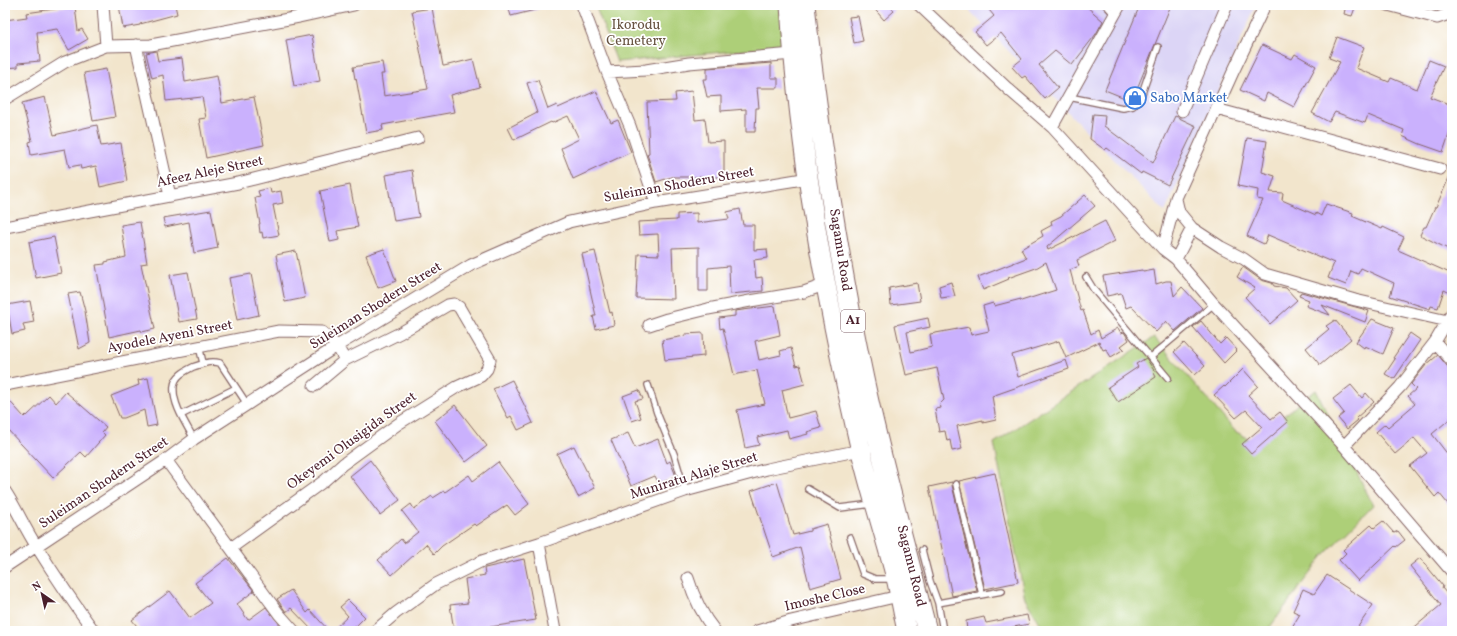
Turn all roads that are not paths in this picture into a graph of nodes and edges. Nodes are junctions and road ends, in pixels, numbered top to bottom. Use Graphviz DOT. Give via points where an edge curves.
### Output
graph roads {
  1 [pos="103,5"];
  2 [pos="354,5"];
  3 [pos="582,5"];
  4 [pos="790,5"];
  5 [pos="805,5"];
  6 [pos="919,5"];
  7 [pos="1106,5"];
  8 [pos="1227,5"];
  9 [pos="1264,5"];
  10 [pos="1388,5"];
  11 [pos="1118,10"];
  12 [pos="1452,12"];
  13 [pos="136,45"];
  14 [pos="106,46"];
  15 [pos="1158,48"];
  16 [pos="793,54"];
  17 [pos="607,72"];
  18 [pos="1069,97"];
  19 [pos="5,99"];
  20 [pos="1216,109"];
  21 [pos="1182,111"];
  22 [pos="1052,127"];
  23 [pos="418,138"];
  24 [pos="1440,169"];
  25 [pos="809,178"];
  26 [pos="170,196"];
  27 [pos="1176,198"];
  28 [pos="656,203"];
  29 [pos="5,227"];
  30 [pos="1192,228"];
  31 [pos="1163,249"];
  32 [pos="1176,259"];
  33 [pos="1086,277"];
  34 [pos="827,284"];
  35 [pos="1214,304"];
  36 [pos="1451,319"];
  37 [pos="649,325"];
  38 [pos="1434,342"];
  39 [pos="199,346"];
  40 [pos="337,346"];
  41 [pos="1151,357"];
  42 [pos="345,360"];
  43 [pos="1452,361"];
  44 [pos="203,363"];
  45 [pos="1168,378"];
  46 [pos="5,385"];
  47 [pos="648,385"];
  48 [pos="314,386"];
  49 [pos="236,388"];
  50 [pos="247,404"];
  51 [pos="181,416"];
  52 [pos="194,439"];
  53 [pos="880,445"];
  54 [pos="1344,446"];
  55 [pos="861,450"];
  56 [pos="166,460"];
  57 [pos="956,484"];
  58 [pos="808,490"];
  59 [pos="5,491"];
  60 [pos="685,491"];
  61 [pos="874,504"];
  62 [pos="850,537"];
  63 [pos="539,543"];
  64 [pos="36,546"];
  65 [pos="231,548"];
  66 [pos="922,550"];
  67 [pos="5,567"];
  68 [pos="1452,572"];
  69 [pos="688,578"];
  70 [pos="897,587"];
  71 [pos="1002,591"];
  72 [pos="982,594"];
  73 [pos="938,602"];
  74 [pos="94,631"];
  75 [pos="294,631"];
  76 [pos="375,631"];
  77 [pos="555,631"];
  78 [pos="715,631"];
  79 [pos="758,631"];
  80 [pos="907,631"];
  81 [pos="928,631"];
  82 [pos="943,631"];
  1 -- 14 [label="street"];
  2 -- 13 [label="street" via="187,39"];
  3 -- 17 [label="street"];
  4 -- 16 [label="highway, Sagamu Road / A1"];
  5 -- 53 [label="highway, Sagamu Road / A1" via="813,76 840,251 864,380"];
  6 -- 22 [label="street"];
  7 -- 11 [label="lane"];
  8 -- 21 [label="street"];
  9 -- 20 [label="street"];
  10 -- 12 [label="street" via="1437,18"];
  11 -- 18 [label="street"];
  13 -- 14 [label="street"];
  13 -- 26 [label="street"];
  14 -- 19 [label="street" via="65,62"];
  15 -- 18 [label="lane" via="1140,99 1133,106 1123,108"];
  16 -- 17 [label="street"];
  16 -- 25 [label="highway, Sagamu Road / A1"];
  17 -- 28 [label="street" via="630,126"];
  18 -- 22 [label="street"];
  20 -- 24 [label="street"];
  20 -- 27 [label="street"];
  22 -- 31 [label="street"];
  23 -- 26 [label="street, Afeez Aleje Street" via="238,183"];
  25 -- 28 [label="street, Suleiman Shoderu Street"];
  25 -- 34 [label="highway, Sagamu Road / A1"];
  26 -- 29 [label="street, Afeez Aleje Street"];
  27 -- 30 [label="street" via="1179,212"];
  27 -- 31 [label="street"];
  28 -- 40 [label="street, Suleiman Shoderu Street" via="569,222 471,265"];
  30 -- 32 [label="street"];
  30 -- 36 [label="street" via="1265,274 1355,300"];
  31 -- 32 [label="street"];
  32 -- 35 [label="street"];
  33 -- 41 [label="lane"];
  34 -- 37 [label="street" via="804,292 708,309"];
  34 -- 55 [label="highway, Sagamu Road / A1"];
  35 -- 41 [label="lane"];
  35 -- 54 [label="street"];
  36 -- 38 [label="street"];
  38 -- 43 [label="street"];
  38 -- 54 [label="street" via="1400,387"];
  39 -- 40 [label="street, Ayodele Ayeni Street" via="279,331 322,332"];
  39 -- 44 [label="lane"];
  39 -- 46 [label="street, Ayodele Ayeni Street"];
  40 -- 42 [label="street, Ayodele Ayeni Street"];
  40 -- 50 [label="street, Suleiman Shoderu Street"];
  41 -- 45 [label="lane"];
  42 -- 48 [label="street"];
  42 -- 65 [label="street, Okeyemi Olusigida Street" via="454,304 459,307 490,360 481,376 457,386 392,428"];
  44 -- 49 [label="lane" via="220,363"];
  44 -- 51 [label="lane" via="184,371 174,385"];
  47 -- 60 [label="lane"];
  49 -- 50 [label="lane"];
  49 -- 51 [label="lane"];
  50 -- 52 [label="street, Suleiman Shoderu Street"];
  51 -- 52 [label="lane"];
  52 -- 56 [label="street, Suleiman Shoderu Street"];
  53 -- 55 [label="street, Muniratu Alaje Street"];
  53 -- 81 [label="highway, Sagamu Road / A1"];
  54 -- 68 [label="street"];
  55 -- 60 [label="street, Muniratu Alaje Street" via="767,469"];
  55 -- 61 [label="highway, Sagamu Road / A1"];
  56 -- 64 [label="street, Suleiman Shoderu Street"];
  56 -- 65 [label="street"];
  57 -- 72 [label="lane"];
  58 -- 61 [label="lane" via="840,508"];
  59 -- 64 [label="street"];
  60 -- 63 [label="street, Muniratu Alaje Street"];
  61 -- 70 [label="highway, Sagamu Road / A1"];
  62 -- 70 [label="lane" via="863,574"];
  63 -- 76 [label="street, Muniratu Alaje Street" via="482,561 436,584"];
  63 -- 77 [label="street"];
  64 -- 67 [label="street, Suleiman Shoderu Street"];
  64 -- 74 [label="street"];
  65 -- 75 [label="street"];
  66 -- 73 [label="lane"];
  69 -- 78 [label="street" via="706,621"];
  70 -- 79 [label="street, Imoshe Close"];
  70 -- 80 [label="highway, Sagamu Road / A1"];
  71 -- 72 [label="lane"];
  72 -- 73 [label="lane"];
  73 -- 82 [label="lane"];
}
